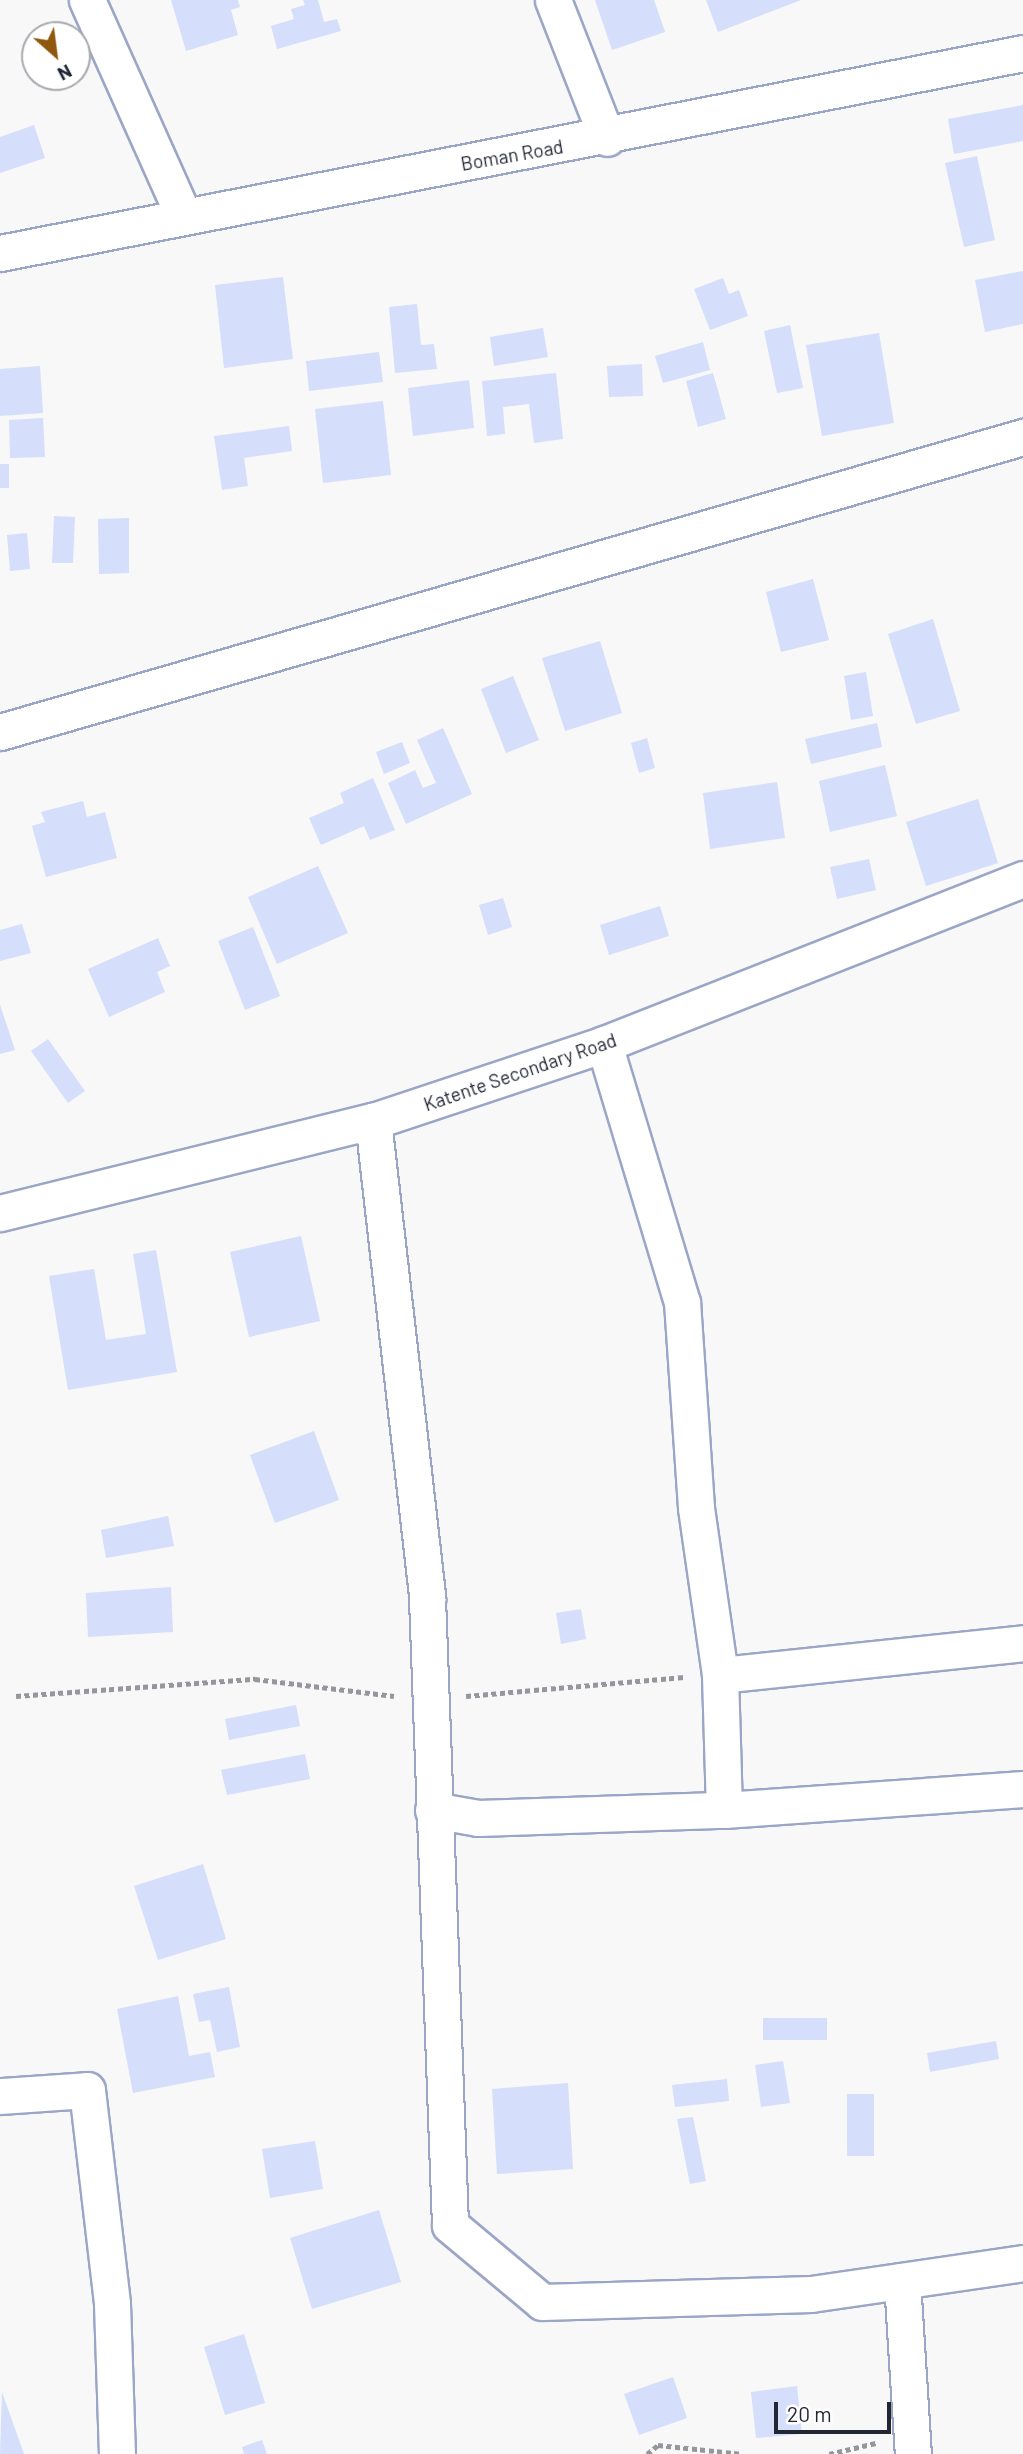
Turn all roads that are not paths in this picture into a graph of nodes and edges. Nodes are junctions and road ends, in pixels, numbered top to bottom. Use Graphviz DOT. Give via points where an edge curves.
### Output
graph roads {
  1 [pos="87,0"];
  2 [pos="553,0"];
  3 [pos="1023,53"];
  4 [pos="607,138"];
  5 [pos="183,215"];
  6 [pos="0,253"];
  7 [pos="1023,437"];
  8 [pos="0,732"];
  9 [pos="1023,879"];
  10 [pos="604,1044"];
  11 [pos="373,1121"];
  12 [pos="0,1213"];
  13 [pos="1023,1643"];
  14 [pos="719,1675"];
  15 [pos="1023,1788"];
  16 [pos="433,1810"];
  17 [pos="724,1810"];
  18 [pos="0,2096"];
  19 [pos="1023,2263"];
  20 [pos="902,2281"];
  21 [pos="912,2444"];
  22 [pos="117,2454"];
  1 -- 5 [label="street"];
  2 -- 4 [label="street"];
  3 -- 4 [label="street, Boman Road"];
  4 -- 5 [label="street, Boman Road"];
  5 -- 6 [label="street, Boman Road"];
  7 -- 8 [label="street"];
  9 -- 10 [label="street, Katente Secondary Road"];
  10 -- 11 [label="street, Katente Secondary Road"];
  10 -- 14 [label="street" via="682,1302 696,1508"];
  11 -- 12 [label="street, Katente Secondary Road"];
  11 -- 16 [label="street" via="427,1598"];
  13 -- 14 [label="street"];
  14 -- 17 [label="street"];
  15 -- 17 [label="street"];
  16 -- 17 [label="street" via="478,1818"];
  16 -- 20 [label="street" via="450,2225 542,2302 811,2294"];
  18 -- 22 [label="street" via="87,2090 113,2304"];
  19 -- 20 [label="street"];
  20 -- 21 [label="street"];
}
